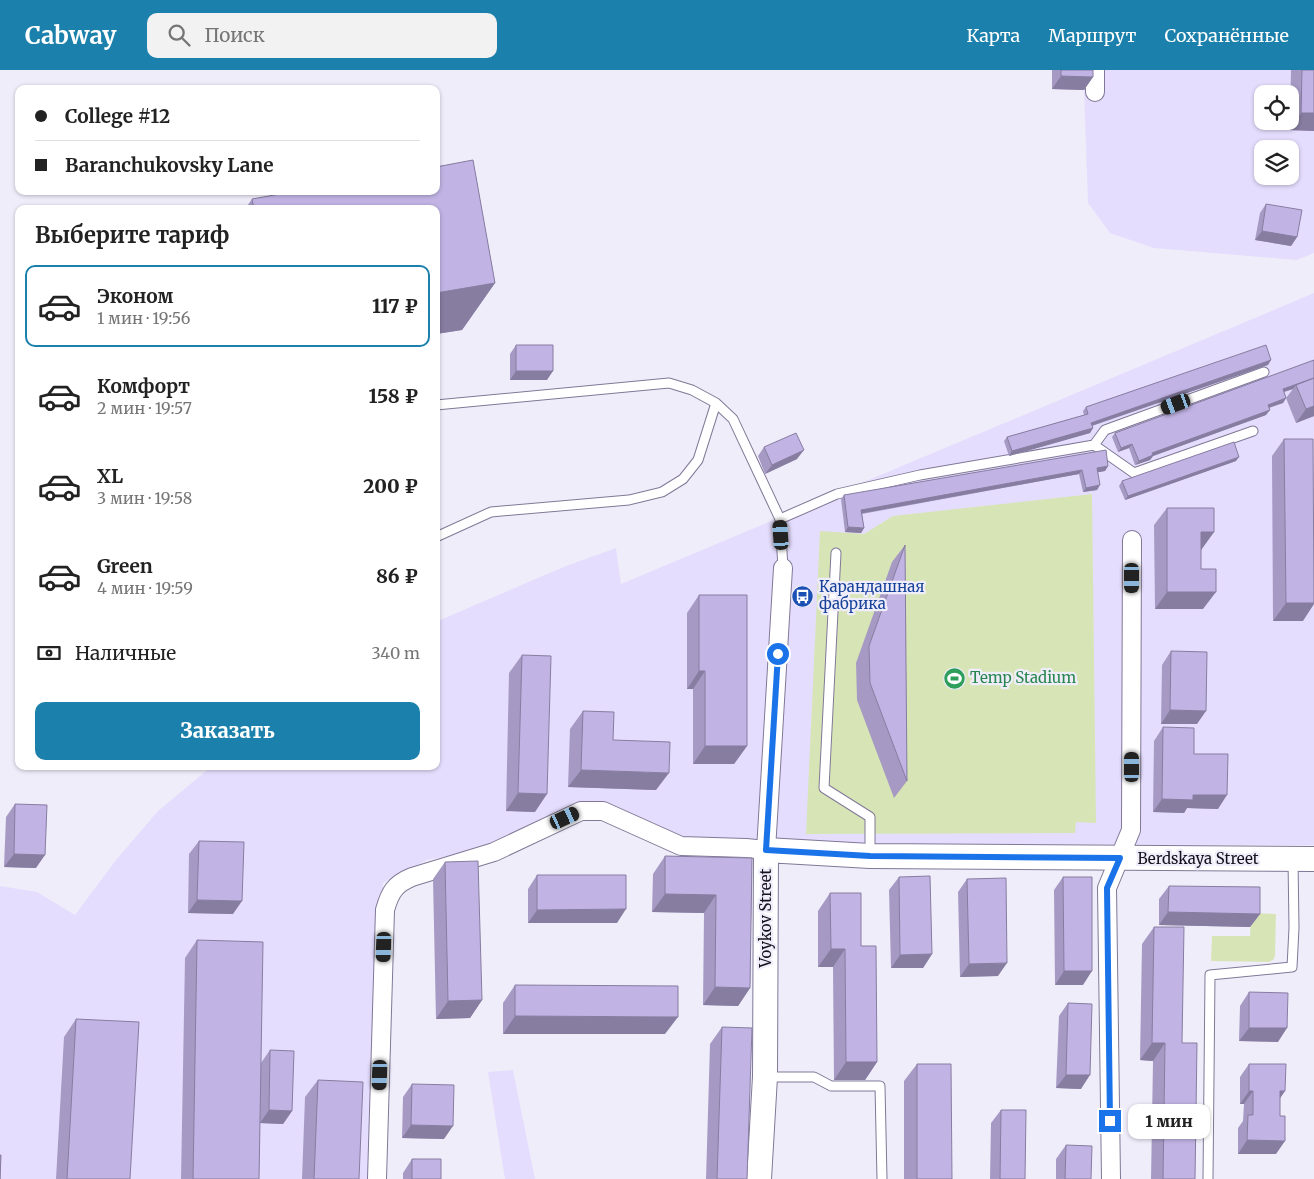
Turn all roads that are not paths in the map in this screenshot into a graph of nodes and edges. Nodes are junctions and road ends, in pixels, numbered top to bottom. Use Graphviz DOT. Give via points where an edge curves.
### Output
graph roads {
  1 [pos="1095,70"];
  2 [pos="1095,92"];
  3 [pos="1264,372"];
  4 [pos="716,403"];
  5 [pos="440,406"];
  6 [pos="1253,431"];
  7 [pos="1094,445"];
  8 [pos="780,518"];
  9 [pos="440,535"];
  10 [pos="1132,540"];
  11 [pos="836,553"];
  12 [pos="783,568"];
  13 [pos="766,850"];
  14 [pos="870,856"];
  15 [pos="1120,858"];
  16 [pos="1303,859"];
  17 [pos="765,1077"];
  18 [pos="377,1179"];
  19 [pos="760,1179"];
  20 [pos="882,1179"];
  21 [pos="1111,1179"];
  22 [pos="1208,1179"];
  1 -- 2 [label="street"];
  3 -- 7 [label="lane" via="1105,430"];
  4 -- 5 [label="lane" via="692,390 669,383"];
  4 -- 8 [label="lane" via="733,419"];
  4 -- 9 [label="lane" via="698,460 683,480 662,492 629,500 492,512"];
  6 -- 7 [label="lane" via="1134,473"];
  7 -- 8 [label="lane" via="920,475 837,494"];
  8 -- 12 [label="lane"];
  10 -- 15 [label="street" via="1132,830"];
  11 -- 14 [label="lane" via="824,788 870,817"];
  12 -- 13 [label="street, Voykov Street"];
  13 -- 14 [label="street, Berdskaya Street"];
  13 -- 17 [label="street, Voykov Street"];
  13 -- 18 [label="street, Berdskaya Street" via="681,846 603,811 581,811 494,852 412,877 394,888 385,910"];
  14 -- 15 [label="street, Berdskaya Street"];
  15 -- 16 [label="street, Berdskaya Street"];
  15 -- 21 [label="street" via="1107,888"];
  16 -- 22 [label="lane" via="1292,967 1210,975"];
  17 -- 19 [label="street, Voykov Street"];
  17 -- 20 [label="lane" via="814,1077 831,1086 880,1086"];
}
